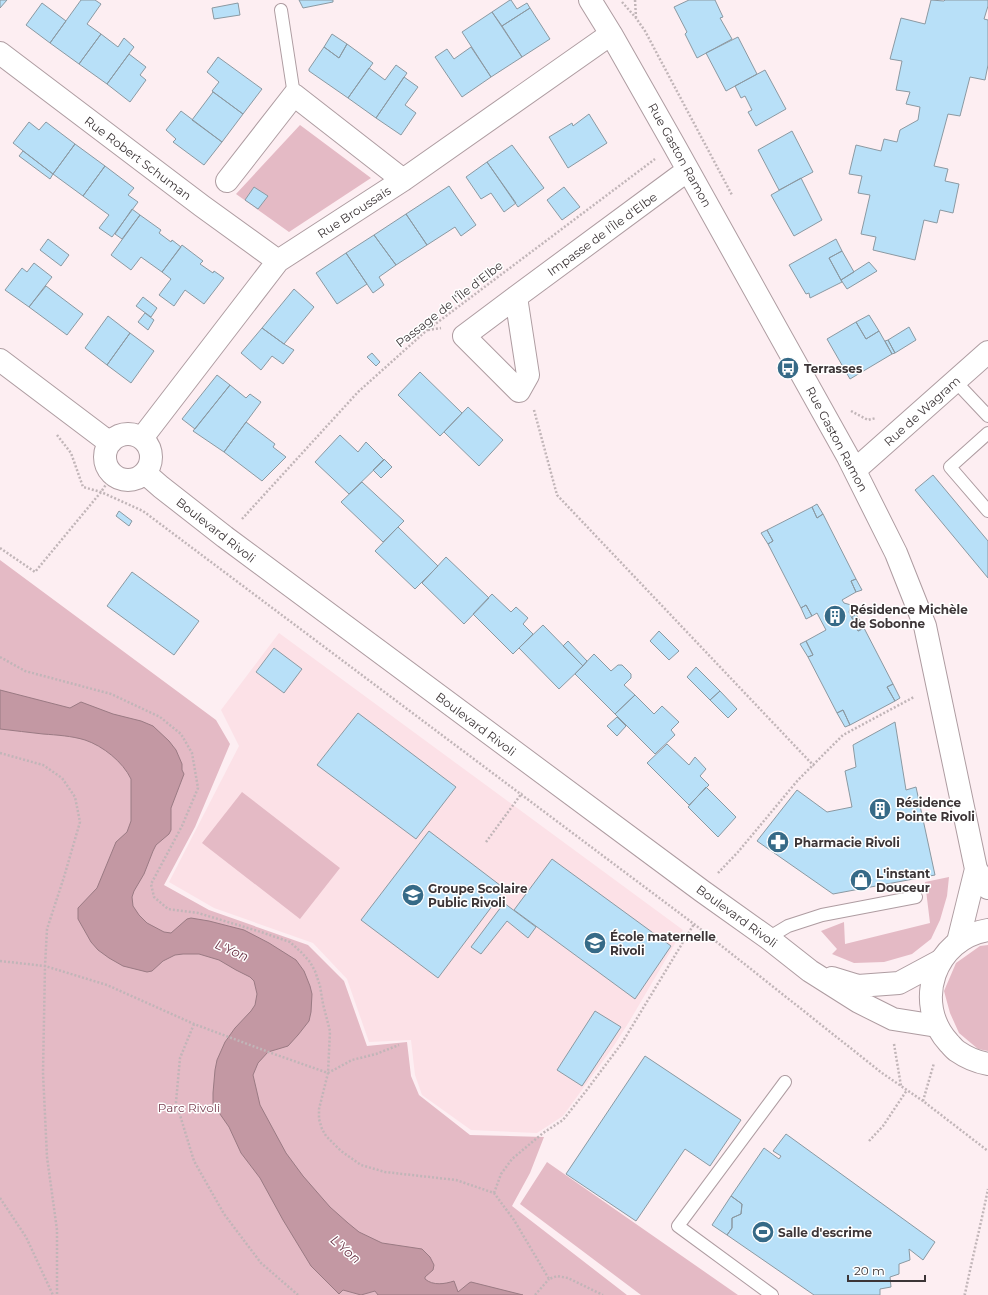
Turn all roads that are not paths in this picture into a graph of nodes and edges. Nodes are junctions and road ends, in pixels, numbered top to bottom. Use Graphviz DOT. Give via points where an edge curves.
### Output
graph roads {
  1 [pos="590,0"];
  2 [pos="281,10"];
  3 [pos="611,34"];
  4 [pos="0,53"];
  5 [pos="294,95"];
  6 [pos="688,170"];
  7 [pos="403,180"];
  8 [pos="227,181"];
  9 [pos="278,261"];
  10 [pos="516,297"];
  11 [pos="988,352"];
  12 [pos="0,360"];
  13 [pos="955,381"];
  14 [pos="988,416"];
  15 [pos="988,433"];
  16 [pos="142,438"];
  17 [pos="111,442"];
  18 [pos="855,470"];
  19 [pos="145,473"];
  20 [pos="988,511"];
  21 [pos="976,869"];
  22 [pos="988,888"];
  23 [pos="916,898"];
  24 [pos="988,930"];
  25 [pos="768,938"];
  26 [pos="958,942"];
  27 [pos="940,961"];
  28 [pos="810,971"];
  29 [pos="939,1030"];
  30 [pos="984,1067"];
  31 [pos="785,1082"];
  32 [pos="772,1295"];
  1 -- 3 [label="street, Rue Gaston Ramon"];
  2 -- 5 [label="lane"];
  3 -- 6 [label="street, Rue Gaston Ramon"];
  3 -- 7 [label="street, Rue Broussais"];
  4 -- 9 [label="street, Rue Robert Schuman"];
  5 -- 7 [label="street"];
  5 -- 8 [label="street"];
  6 -- 10 [label="street, Impasse de l'Île d'Elbe"];
  6 -- 18 [label="street, Rue Gaston Ramon"];
  7 -- 9 [label="street, Rue Broussais"];
  9 -- 16 [label="street, Rue Broussais"];
  10 -- 10 [label="street, Impasse de l'Île d'Elbe" via="464,336 519,391 528,375"];
  11 -- 13 [label="street, Rue de Wagram"];
  12 -- 17 [label="street"];
  13 -- 14 [label="lane"];
  13 -- 18 [label="street, Rue de Wagram"];
  15 -- 20 [label="lane" via="950,467"];
  16 -- 17 [label="street" via="129,434 116,437"];
  16 -- 19 [label="street" via="151,450 152,458"];
  17 -- 19 [label="street" via="105,455 107,483 119,478 133,480"];
  18 -- 21 [label="street, Rue Gaston Ramon" via="896,553 925,626"];
  19 -- 25 [label="street, Boulevard Rivoli" via="225,537"];
  21 -- 22 [label="street, Rue Gaston Ramon"];
  21 -- 26 [label="street, Rue Gaston Ramon"];
  23 -- 25 [label="lane" via="822,915 788,926"];
  24 -- 26 [label="street" via="978,931"];
  25 -- 28 [label="street, Boulevard Rivoli"];
  26 -- 27 [label="street"];
  27 -- 28 [label="street, Boulevard Rivoli" via="899,983 858,986"];
  27 -- 29 [label="street" via="931,993 932,1010"];
  28 -- 29 [label="street, Boulevard Rivoli" via="859,1002 894,1019"];
  29 -- 30 [label="street" via="956,1051"];
  31 -- 32 [label="lane" via="678,1226"];
}
